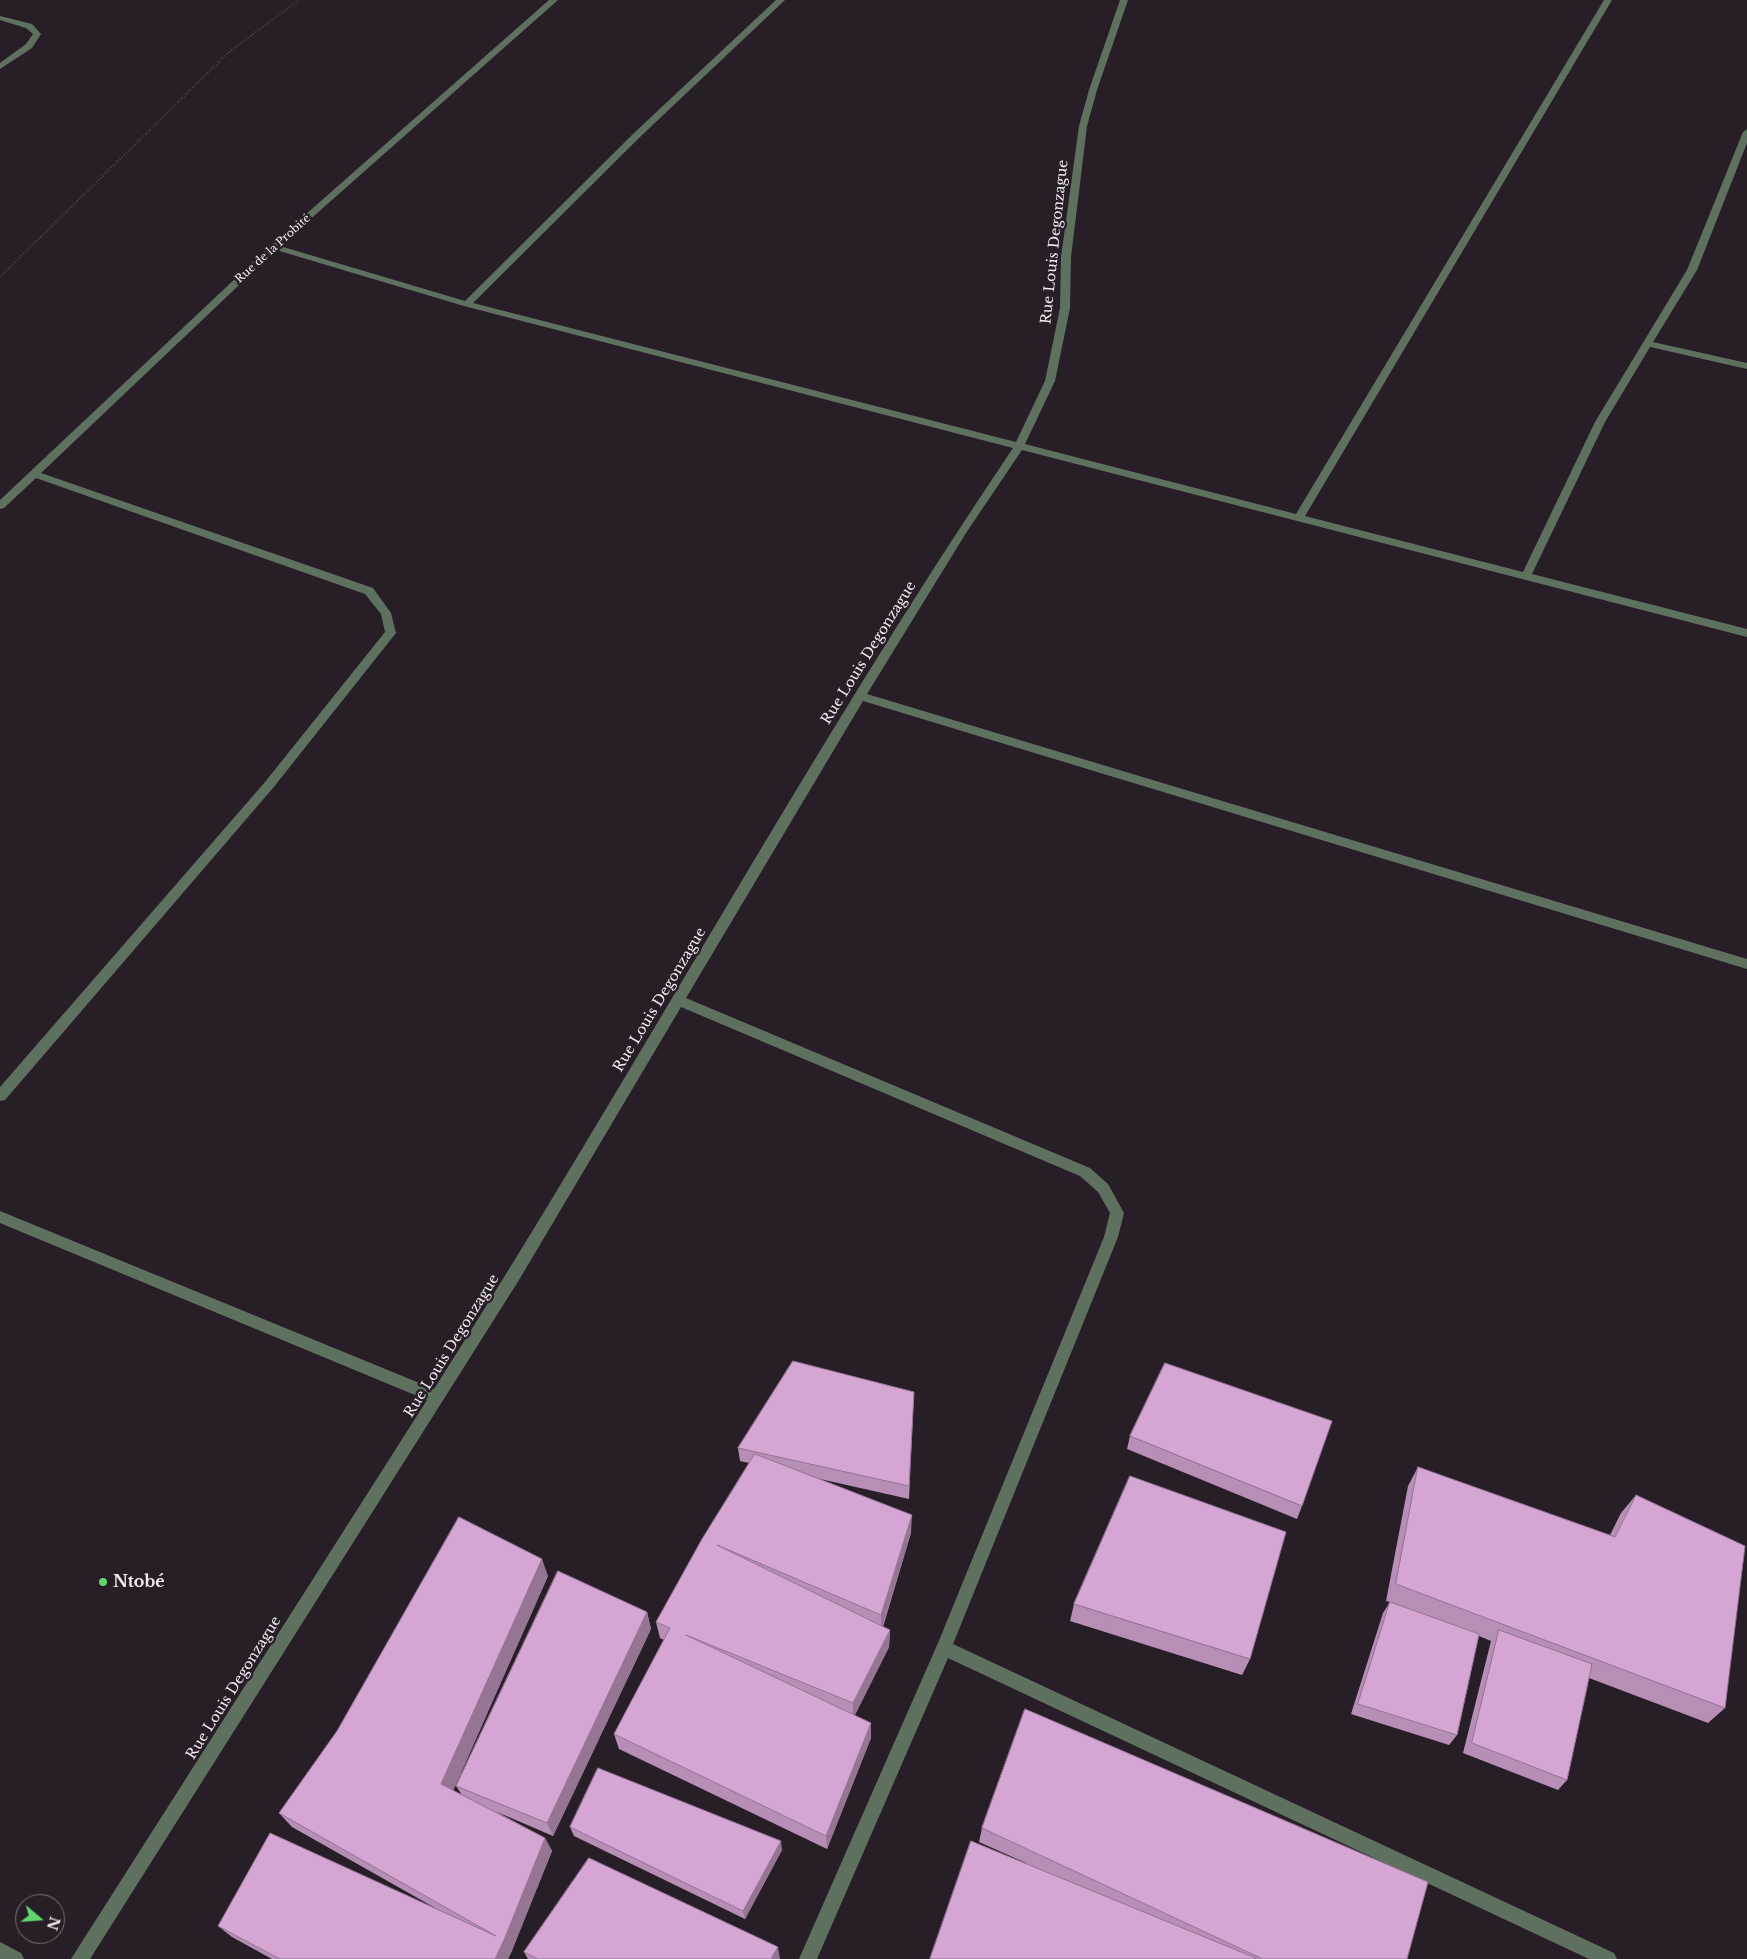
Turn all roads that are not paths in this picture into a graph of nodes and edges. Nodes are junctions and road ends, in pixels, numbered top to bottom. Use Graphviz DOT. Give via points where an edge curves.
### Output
graph roads {
  1 [pos="554,0"];
  2 [pos="781,0"];
  3 [pos="1124,0"];
  4 [pos="1608,0"];
  5 [pos="0,18"];
  6 [pos="0,67"];
  7 [pos="1747,132"];
  8 [pos="274,247"];
  9 [pos="467,304"];
  10 [pos="1647,343"];
  11 [pos="1747,366"];
  12 [pos="1019,446"];
  13 [pos="34,474"];
  14 [pos="0,506"];
  15 [pos="1299,518"];
  16 [pos="1526,576"];
  17 [pos="1747,632"];
  18 [pos="861,696"];
  19 [pos="1747,964"];
  20 [pos="678,1000"];
  21 [pos="0,1096"];
  22 [pos="0,1217"];
  23 [pos="437,1397"];
  24 [pos="944,1648"];
  25 [pos="0,1951"];
  26 [pos="15,1959"];
  27 [pos="80,1959"];
  28 [pos="808,1959"];
  29 [pos="1608,1959"];
  1 -- 8 [label="street, Rue de la Probité"];
  2 -- 9 [label="street" via="637,135"];
  3 -- 12 [label="street, Rue Louis Degonzague" via="1084,126 1066,257 1065,308 1050,381"];
  4 -- 15 [label="street"];
  5 -- 6 [label="street" via="29,26 37,34 29,46"];
  7 -- 10 [label="street" via="1692,270"];
  8 -- 9 [label="street"];
  8 -- 13 [label="street, Rue de la Probité"];
  9 -- 12 [label="street"];
  10 -- 11 [label="street"];
  10 -- 16 [label="street" via="1600,422"];
  12 -- 15 [label="street"];
  12 -- 18 [label="street, Rue Louis Degonzague" via="962,531"];
  13 -- 14 [label="street, Rue de la Probité"];
  13 -- 21 [label="street" via="368,591 386,613 391,633 269,786"];
  15 -- 16 [label="street"];
  16 -- 17 [label="street"];
  18 -- 19 [label="street"];
  18 -- 20 [label="street, Rue Louis Degonzague"];
  20 -- 23 [label="street, Rue Louis Degonzague" via="519,1267"];
  20 -- 24 [label="street" via="1085,1172 1103,1188 1117,1213 1111,1237"];
  22 -- 23 [label="street"];
  23 -- 27 [label="street, Rue Louis Degonzague"];
  24 -- 28 [label="street"];
  24 -- 29 [label="street"];
  25 -- 26 [label="street"];
}
